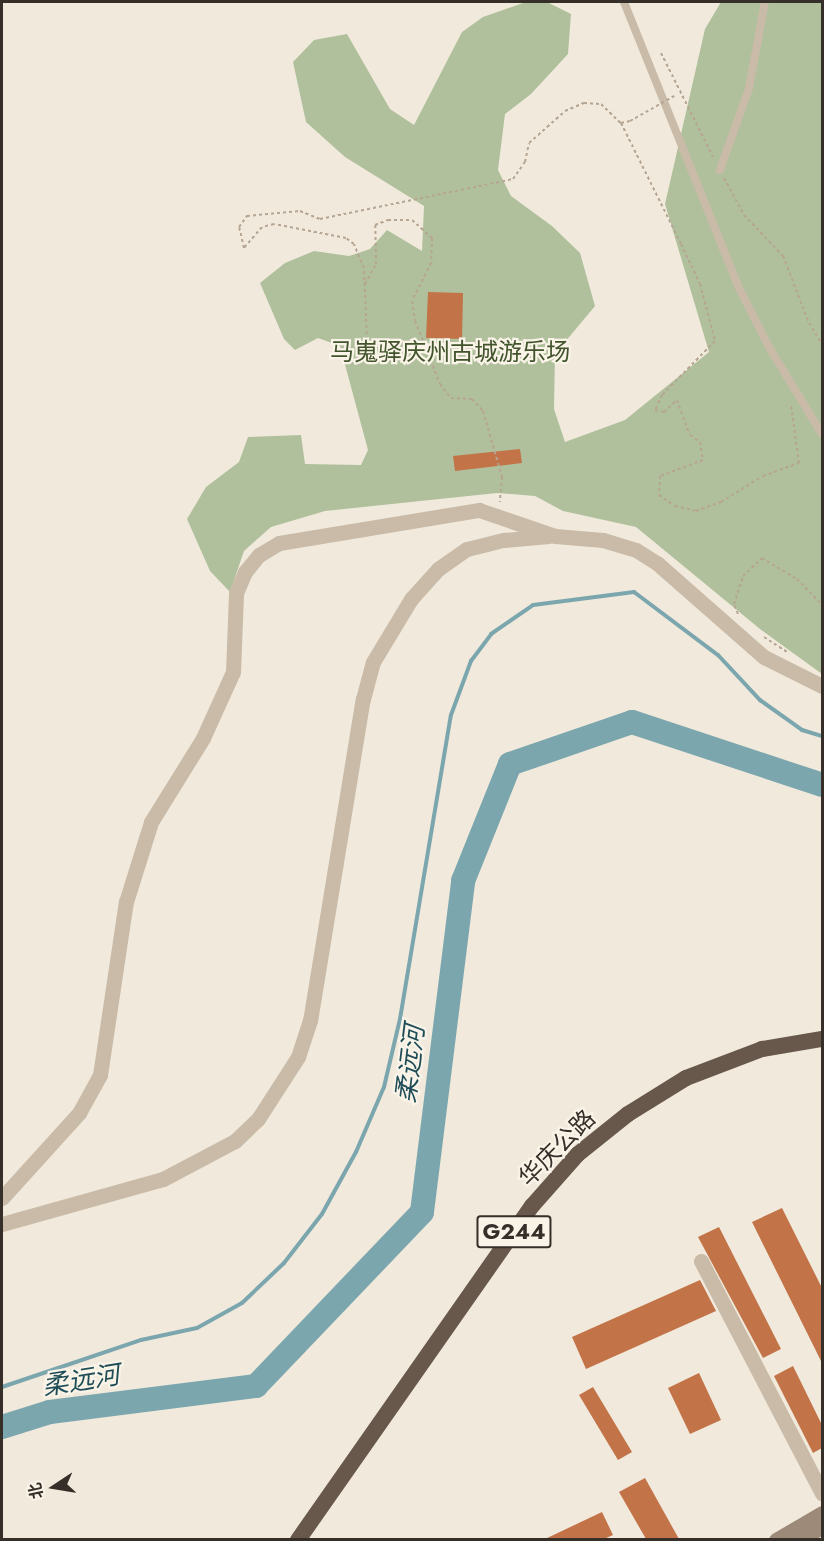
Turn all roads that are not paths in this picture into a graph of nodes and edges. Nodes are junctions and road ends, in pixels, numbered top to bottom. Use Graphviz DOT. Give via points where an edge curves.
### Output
graph roads {
  1 [pos="624,2"];
  2 [pos="765,2"];
  3 [pos="720,170"];
  4 [pos="822,434"];
  5 [pos="555,536"];
  6 [pos="822,686"];
  7 [pos="822,1039"];
  8 [pos="822,1046"];
  9 [pos="2,1198"];
  10 [pos="2,1224"];
  11 [pos="701,1261"];
  12 [pos="822,1493"];
  13 [pos="822,1513"];
  14 [pos="822,1526"];
  15 [pos="298,1539"];
  16 [pos="308,1539"];
  17 [pos="776,1539"];
  18 [pos="800,1539"];
  1 -- 4 [label="lane" via="741,290 796,394"];
  2 -- 3 [label="lane" via="749,88"];
  5 -- 6 [label="street" via="603,540 636,550 658,564 764,657"];
  5 -- 9 [label="street" via="479,510 301,537 279,543 259,555 245,572 236,593 233,672 203,738 151,822 126,902 100,1075 79,1113"];
  5 -- 10 [label="street" via="504,540 467,549 438,569 411,599 383,643 363,699 310,1021 298,1058 258,1119 235,1141 163,1179"];
  7 -- 15 [label="highway, 华庆公路 / G244" via="762,1049 687,1078 628,1114 578,1154 532,1206"];
  8 -- 16 [label="highway, 华庆公路 / G244" via="756,1058 689,1084 632,1119 582,1159 538,1209"];
  11 -- 12 [label="street"];
  13 -- 17 [label="main road"];
  14 -- 18 [label="main road"];
}
